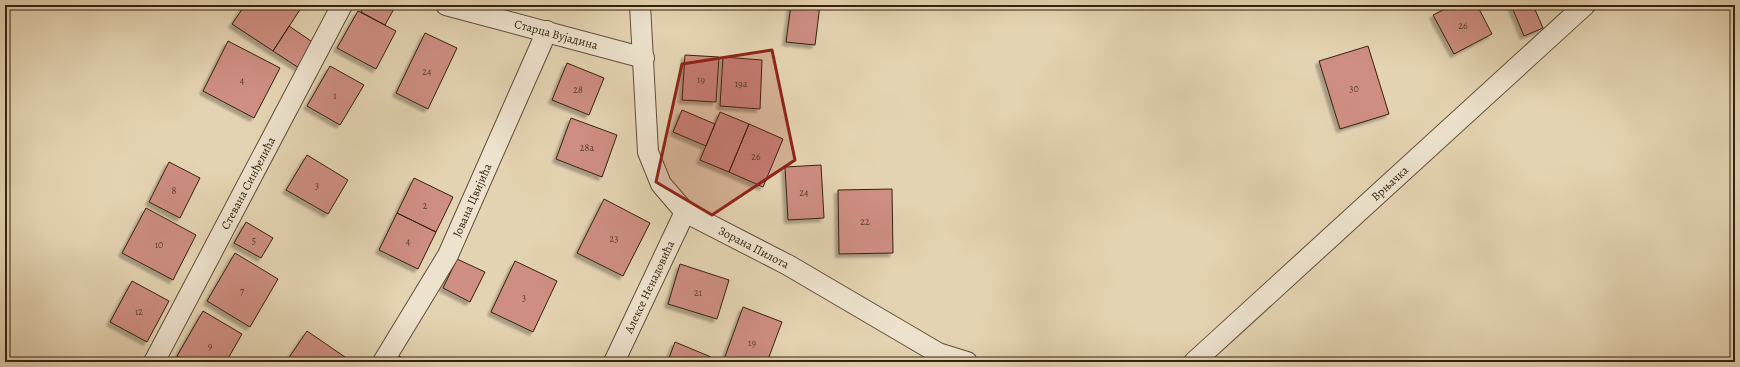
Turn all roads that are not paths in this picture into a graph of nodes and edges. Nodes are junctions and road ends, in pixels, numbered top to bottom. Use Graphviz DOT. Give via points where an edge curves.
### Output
graph roads {
  1 [pos="342,5"];
  2 [pos="446,5"];
  3 [pos="640,5"];
  4 [pos="1585,5"];
  5 [pos="547,31"];
  6 [pos="644,58"];
  7 [pos="685,212"];
  8 [pos="154,362"];
  9 [pos="383,362"];
  10 [pos="614,362"];
  11 [pos="967,362"];
  12 [pos="1194,362"];
  1 -- 8 [label="street, Стевана Синђелића"];
  2 -- 5 [label="street, Старца Вујадина"];
  3 -- 6 [label="street, Зорана Пилота"];
  4 -- 12 [label="street, Врњачка"];
  5 -- 6 [label="street, Старца Вујадина"];
  5 -- 9 [label="street, Јована Цвијића" via="448,255"];
  6 -- 7 [label="street, Зорана Пилота" via="648,152 661,184"];
  7 -- 10 [label="street, Алексе Ненадовића"];
  7 -- 11 [label="street, Зорана Пилота" via="788,265 938,353"];
}
